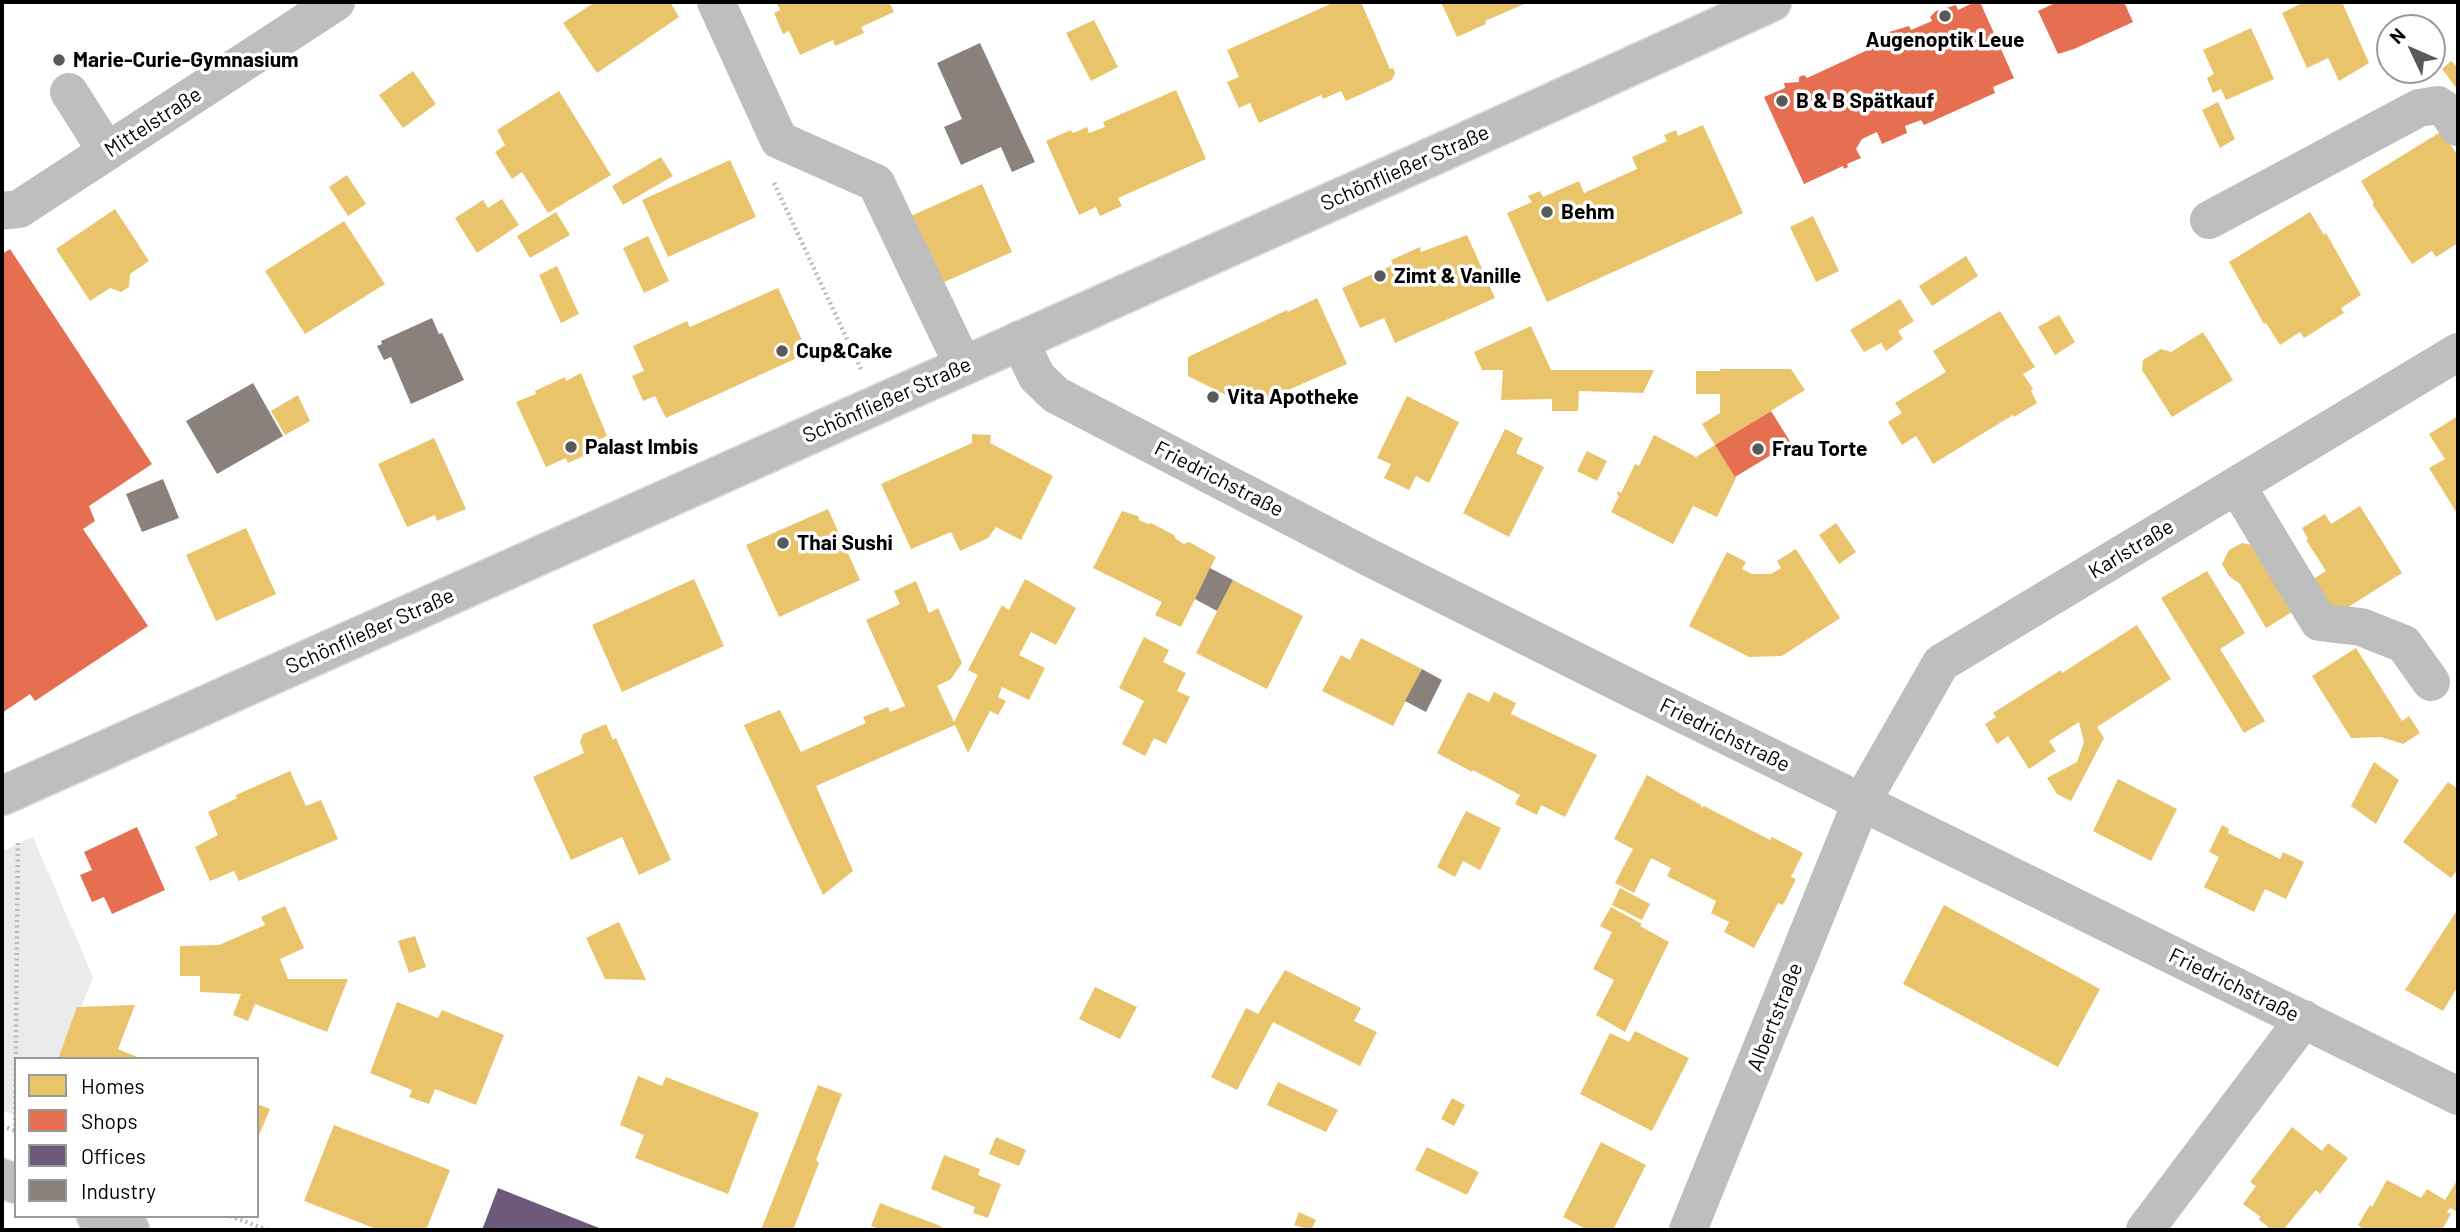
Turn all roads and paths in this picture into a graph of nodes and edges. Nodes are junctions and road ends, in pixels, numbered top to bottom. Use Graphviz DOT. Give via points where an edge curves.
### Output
graph roads {
  1 [pos="336,2"];
  2 [pos="716,2"];
  3 [pos="1772,2"];
  4 [pos="69,92"];
  5 [pos="2458,127"];
  6 [pos="107,152"];
  7 [pos="2,211"];
  8 [pos="2209,220"];
  9 [pos="1019,340"];
  10 [pos="2458,352"];
  11 [pos="963,365"];
  12 [pos="2237,486"];
  13 [pos="2431,682"];
  14 [pos="2,796"];
  15 [pos="1861,803"];
  16 [pos="18,840"];
  17 [pos="2304,1019"];
  18 [pos="16,1057"];
  19 [pos="2458,1096"];
  20 [pos="101,1218"];
  21 [pos="235,1218"];
  22 [pos="130,1230"];
  23 [pos="268,1230"];
  24 [pos="1688,1230"];
  25 [pos="2144,1230"];
  1 -- 6 [label="street, Mittelstraße"];
  2 -- 11 [label="street" via="779,140 876,183"];
  3 -- 9 [label="street, Schönfließer Straße"];
  4 -- 6 [label="street"];
  5 -- 8 [label="street" via="2438,105 2419,108"];
  6 -- 7 [label="street, Mittelstraße" via="19,209"];
  9 -- 11 [label="street, Schönfließer Straße"];
  9 -- 15 [label="street, Friedrichstraße" via="1037,377 1056,395"];
  10 -- 12 [label="street, Karlstraße"];
  11 -- 14 [label="street, Schönfließer Straße"];
  12 -- 13 [label="street" via="2319,622 2361,627 2404,643"];
  12 -- 15 [label="street, Karlstraße" via="1941,663"];
  15 -- 17 [label="street, Friedrichstraße"];
  15 -- 24 [label="street, Albertstraße"];
  16 -- 18 [label="path"];
  17 -- 19 [label="street, Friedrichstraße"];
  17 -- 25 [label="street"];
  20 -- 22 [label="street"];
  21 -- 23 [label="path"];
}
